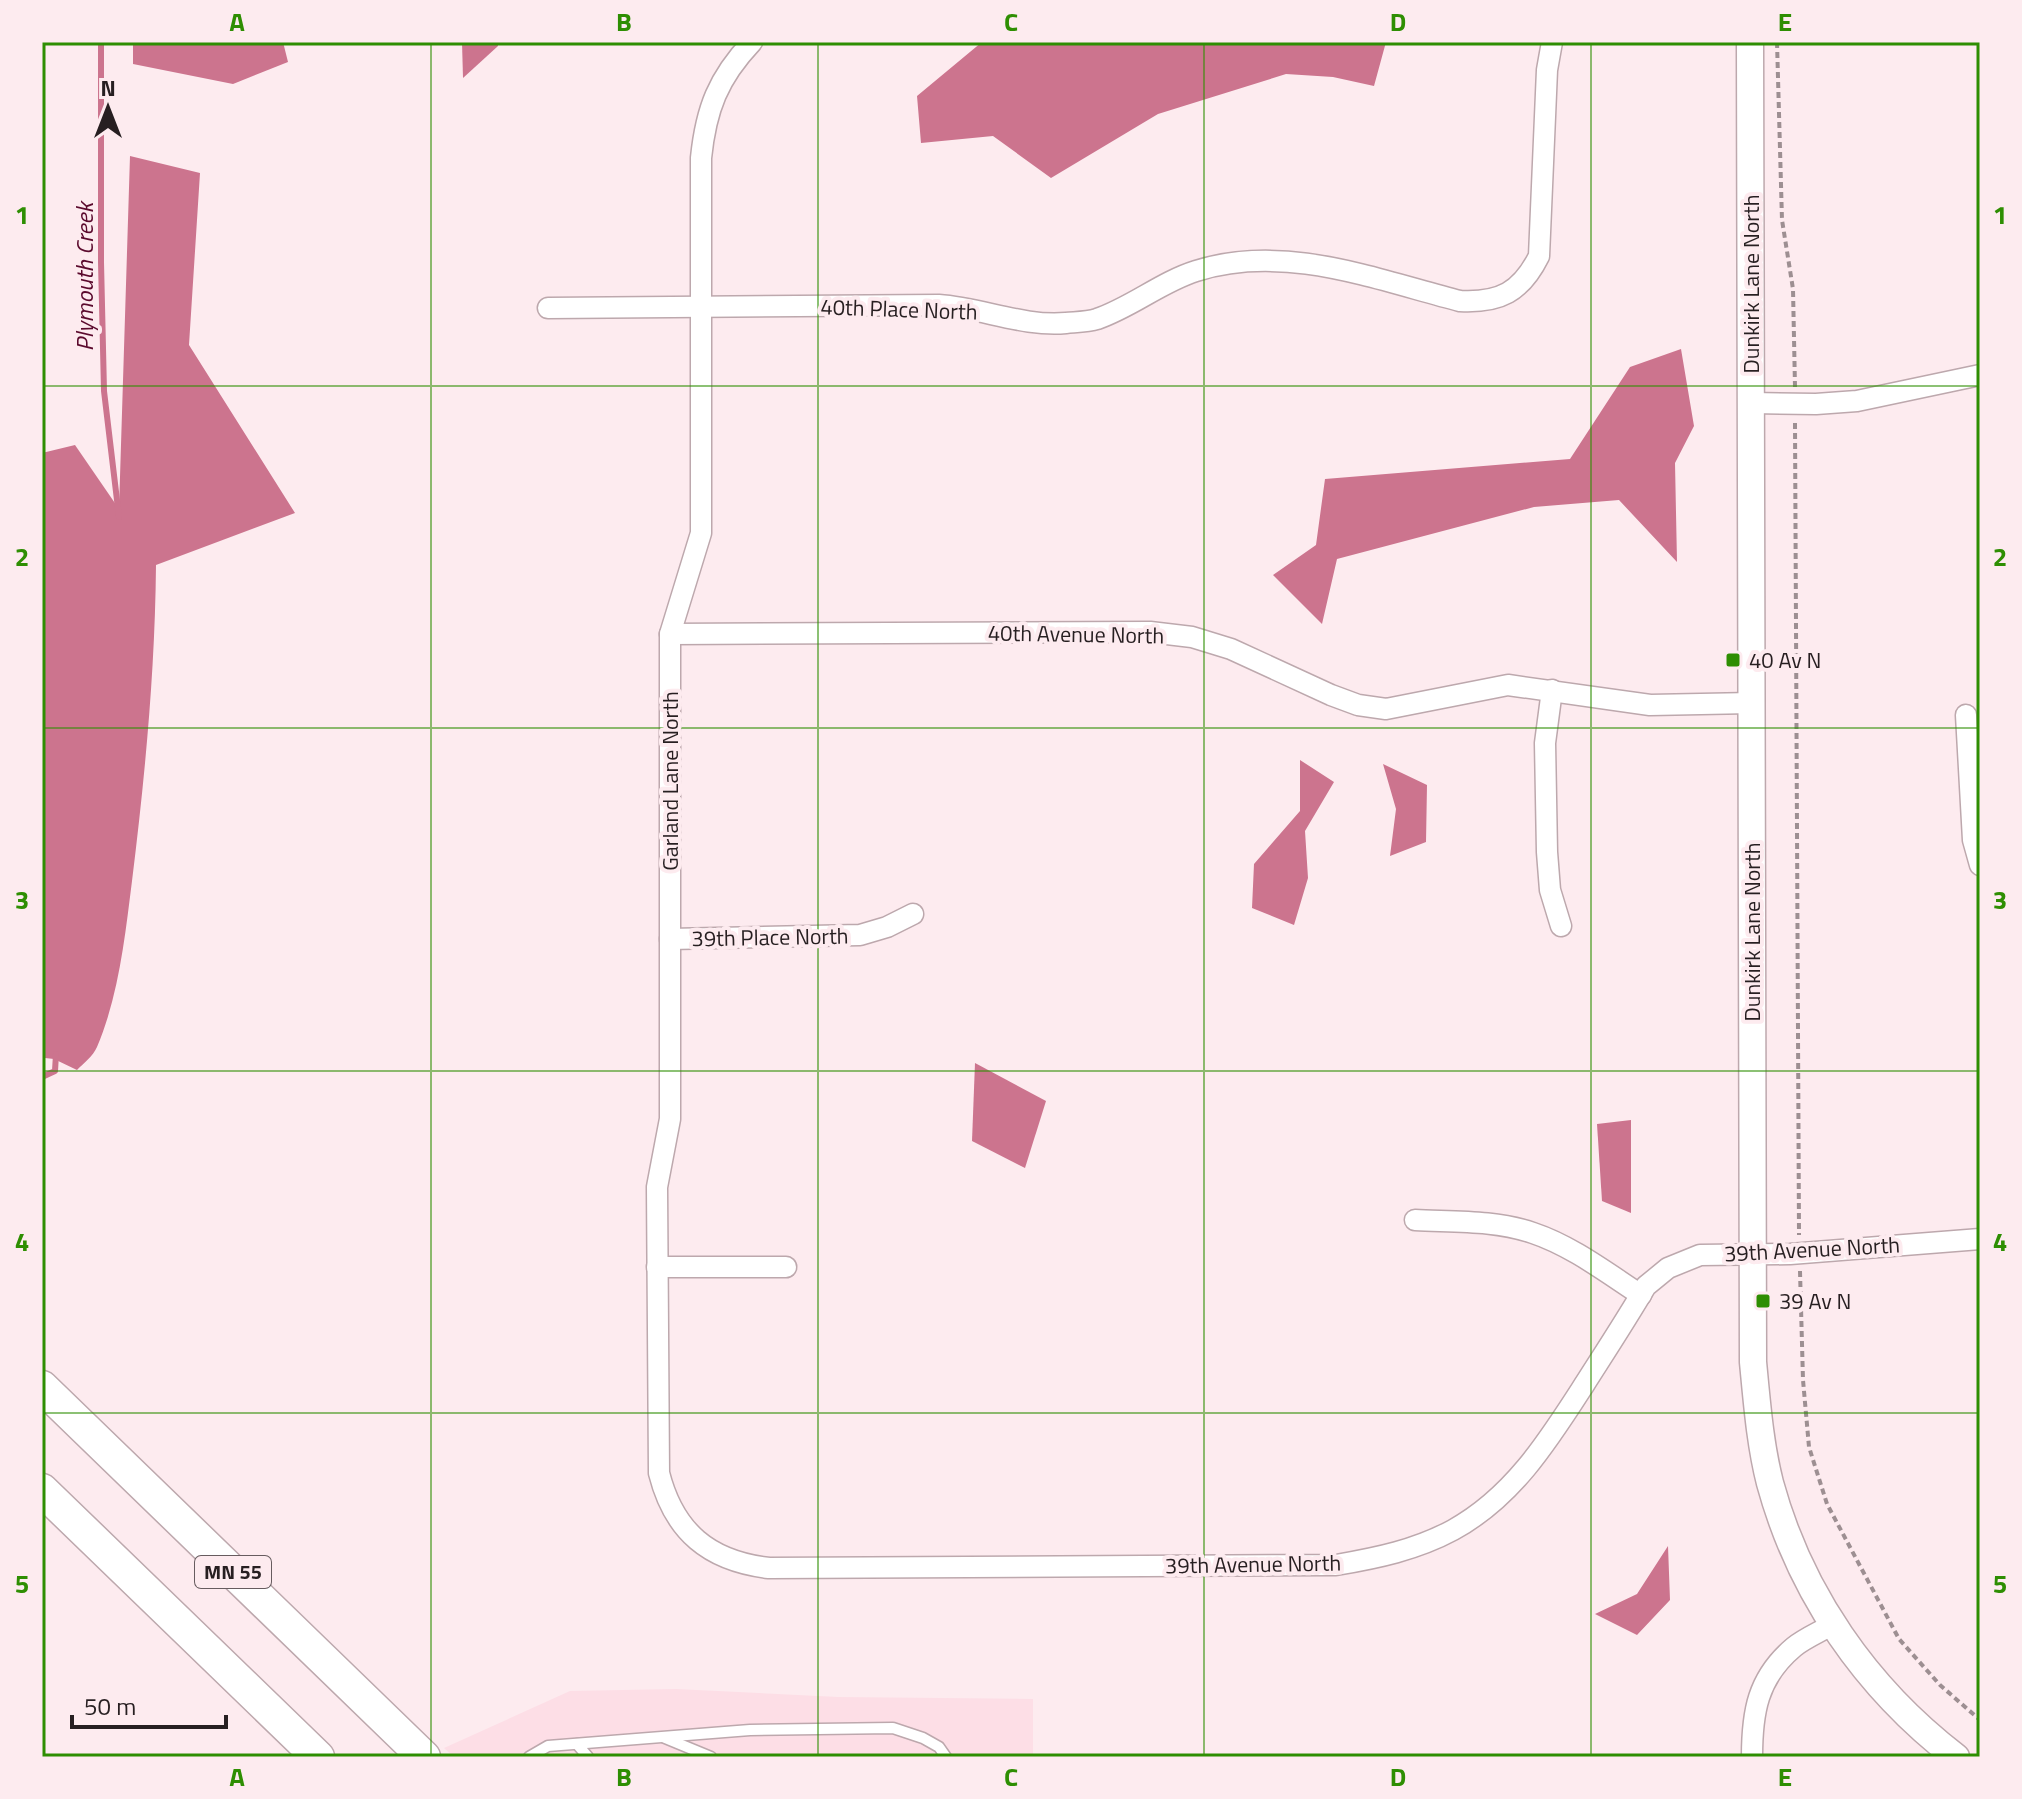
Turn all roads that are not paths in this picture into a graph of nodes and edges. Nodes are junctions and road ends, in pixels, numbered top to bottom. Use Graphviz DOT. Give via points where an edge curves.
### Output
graph roads {
  1 [pos="752,42"];
  2 [pos="1552,42"];
  3 [pos="1750,42"];
  4 [pos="702,307"];
  5 [pos="548,308"];
  6 [pos="1980,375"];
  7 [pos="1752,403"];
  8 [pos="670,634"];
  9 [pos="1552,690"];
  10 [pos="1752,703"];
  11 [pos="1966,715"];
  12 [pos="1980,865"];
  13 [pos="913,914"];
  14 [pos="1561,926"];
  15 [pos="670,939"];
  16 [pos="1415,1220"];
  17 [pos="1980,1239"];
  18 [pos="1753,1255"];
  19 [pos="657,1267"];
  20 [pos="786,1267"];
  21 [pos="1641,1295"];
  22 [pos="42,1387"];
  23 [pos="42,1490"];
  24 [pos="686,1531"];
  25 [pos="1833,1624"];
  26 [pos="663,1737"];
  27 [pos="577,1744"];
  28 [pos="318,1757"];
  29 [pos="424,1757"];
  30 [pos="529,1757"];
  31 [pos="588,1757"];
  32 [pos="711,1757"];
  33 [pos="946,1757"];
  34 [pos="1752,1757"];
  35 [pos="1956,1757"];
  1 -- 4 [label="street, Garland Lane North" via="716,91 705,124"];
  2 -- 4 [label="street, 40th Place North" via="1539,256 1530,274 1498,299 1460,301 1331,267 1269,260 1194,271 1094,319 1061,323 1026,321 963,306"];
  3 -- 7 [label="street, Dunkirk Lane North"];
  4 -- 5 [label="street, 40th Place North"];
  4 -- 8 [label="street, Garland Lane North" via="701,533"];
  6 -- 7 [label="street" via="1857,401"];
  7 -- 10 [label="street, Dunkirk Lane North"];
  8 -- 9 [label="street, 40th Avenue North" via="1150,632 1231,649 1331,695 1372,707 1386,709 1508,685"];
  8 -- 15 [label="street, Garland Lane North"];
  9 -- 10 [label="street, 40th Avenue North" via="1650,705"];
  9 -- 14 [label="street" via="1545,743 1547,852 1550,890"];
  10 -- 18 [label="street, Dunkirk Lane North"];
  11 -- 12 [label="street" via="1973,840"];
  13 -- 15 [label="street, 39th Place North" via="860,935"];
  15 -- 19 [label="street, Garland Lane North" via="670,1119 657,1187"];
  16 -- 21 [label="street" via="1480,1223 1535,1233"];
  17 -- 18 [label="street, 39th Avenue North"];
  18 -- 21 [label="street, 39th Avenue North" via="1683,1260"];
  18 -- 25 [label="street, Dunkirk Lane North" via="1753,1362 1770,1482 1788,1539"];
  19 -- 20 [label="street"];
  19 -- 24 [label="street, Garland Lane North" via="659,1473"];
  21 -- 24 [label="street, 39th Avenue North" via="1524,1473 1452,1530 1382,1557 1336,1565 769,1568 725,1559"];
  22 -- 29 [label="main road, MN 55"];
  23 -- 28 [label="main road"];
  25 -- 34 [label="street" via="1794,1647 1768,1679 1752,1721"];
  25 -- 35 [label="street, Dunkirk Lane North" via="1884,1692"];
  26 -- 27 [label="lane"];
  26 -- 32 [label="lane"];
  26 -- 33 [label="lane" via="893,1728 923,1738"];
  27 -- 30 [label="lane" via="548,1746"];
  27 -- 31 [label="lane"];
}
